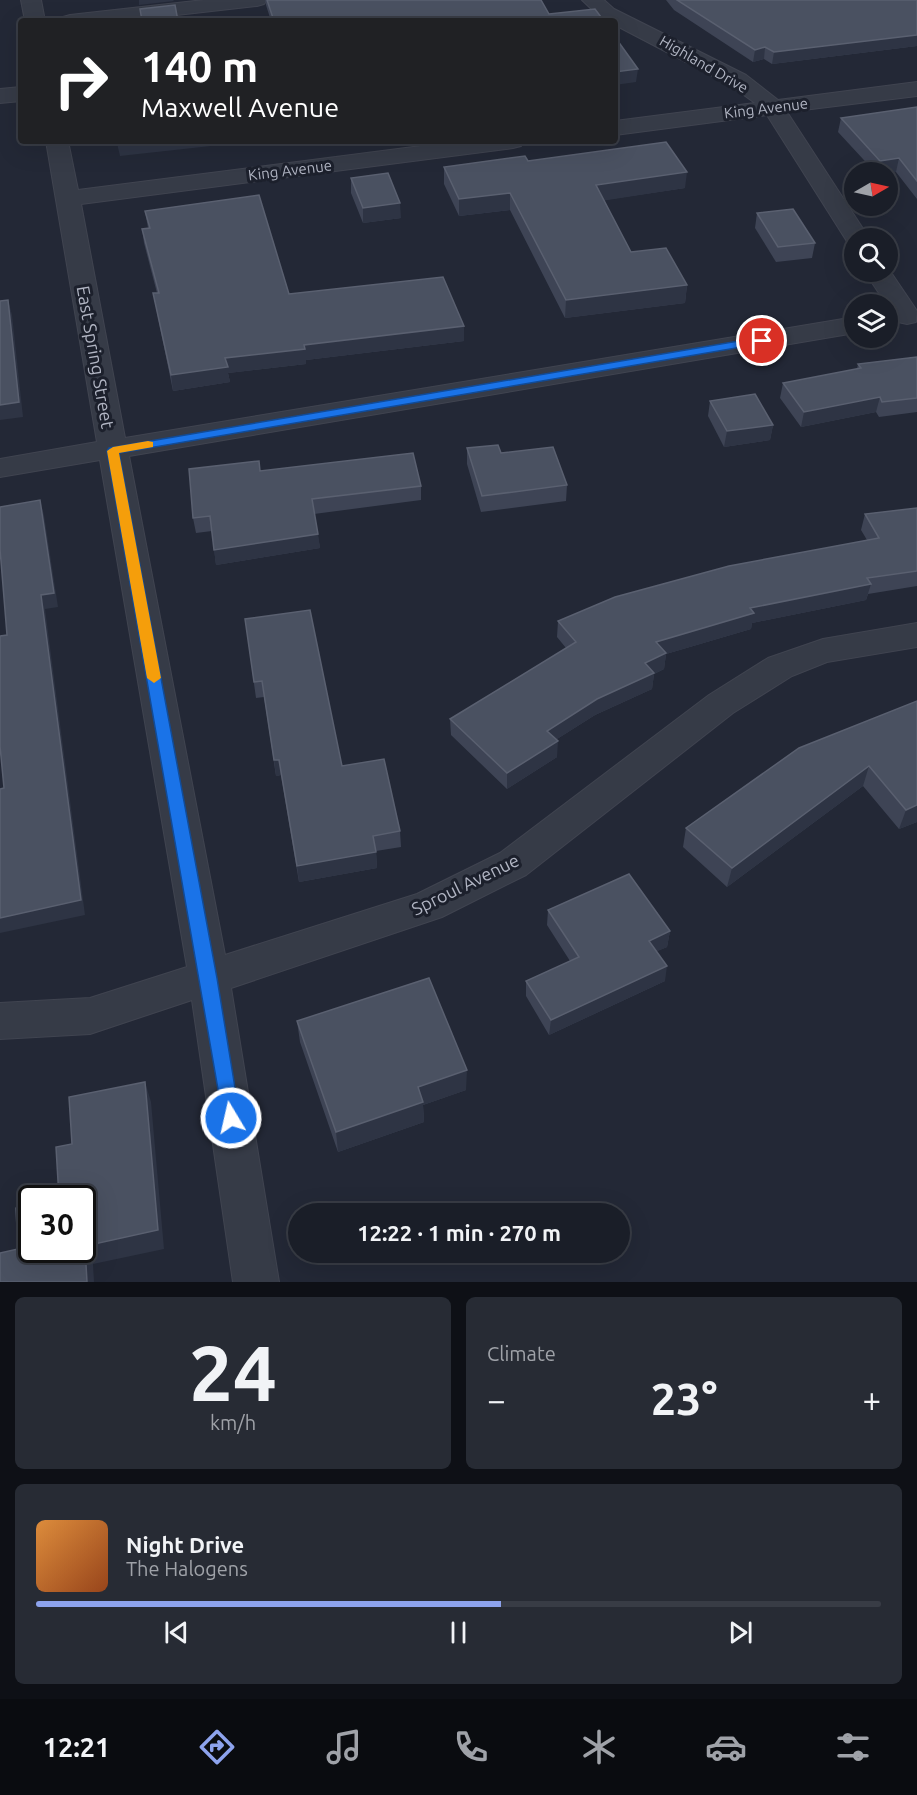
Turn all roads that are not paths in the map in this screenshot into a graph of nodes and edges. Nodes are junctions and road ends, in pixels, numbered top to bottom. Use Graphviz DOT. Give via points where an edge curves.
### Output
graph roads {
  1 [pos="31,0"];
  2 [pos="257,0"];
  3 [pos="592,0"];
  4 [pos="34,18"];
  5 [pos="97,18"];
  6 [pos="617,18"];
  7 [pos="618,19"];
  8 [pos="917,89"];
  9 [pos="18,94"];
  10 [pos="0,96"];
  11 [pos="773,107"];
  12 [pos="618,128"];
  13 [pos="58,144"];
  14 [pos="490,144"];
  15 [pos="67,199"];
  16 [pos="851,228"];
  17 [pos="884,282"];
  18 [pos="904,317"];
  19 [pos="844,327"];
  20 [pos="113,451"];
  21 [pos="0,468"];
  22 [pos="917,635"];
  23 [pos="209,978"];
  24 [pos="0,1021"];
  25 [pos="256,1282"];
  1 -- 4 [label="street"];
  2 -- 5 [label="street"];
  3 -- 6 [label="street, Highland Drive"];
  7 -- 11 [label="street, Highland Drive" via="738,80"];
  8 -- 11 [label="street, King Avenue"];
  9 -- 10 [label="street"];
  11 -- 12 [label="street, King Avenue"];
  11 -- 16 [label="street, Highland Drive"];
  13 -- 15 [label="street, East Spring Street"];
  14 -- 15 [label="street, King Avenue"];
  15 -- 20 [label="street, East Spring Street"];
  17 -- 18 [label="street"];
  19 -- 20 [label="street"];
  20 -- 21 [label="street"];
  20 -- 23 [label="street, East Spring Street"];
  22 -- 23 [label="street, Sproul Avenue" via="823,651 780,667 721,704 513,864 428,906"];
  23 -- 24 [label="street, Sproul Avenue" via="90,1016"];
  23 -- 25 [label="street, East Spring Street"];
}
